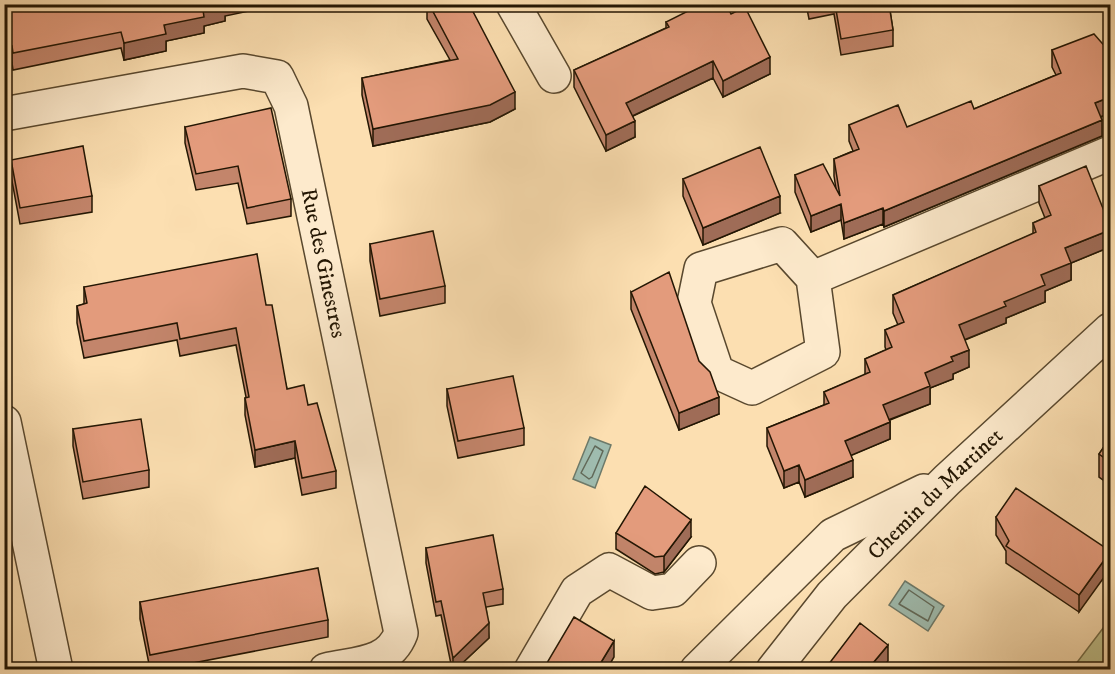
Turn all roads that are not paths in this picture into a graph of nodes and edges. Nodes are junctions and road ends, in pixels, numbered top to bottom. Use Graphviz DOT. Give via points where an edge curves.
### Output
graph roads {
  1 [pos="513,4"];
  2 [pos="554,76"];
  3 [pos="4,114"];
  4 [pos="1110,153"];
  5 [pos="813,278"];
  6 [pos="1110,330"];
  7 [pos="4,422"];
  8 [pos="947,480"];
  9 [pos="10,483"];
  10 [pos="699,563"];
  11 [pos="56,669"];
  12 [pos="326,669"];
  13 [pos="531,669"];
  14 [pos="697,669"];
  15 [pos="773,669"];
  1 -- 2 [label="street"];
  3 -- 12 [label="street, Rue des Ginestres" via="243,71 277,77 291,106 401,633 395,648 382,658"];
  4 -- 5 [label="street"];
  5 -- 5 [label="street" via="782,244 701,269 694,303 717,372 752,388 823,352"];
  6 -- 8 [label="street, Chemin du Martinet"];
  7 -- 9 [label="street"];
  8 -- 14 [label="street" via="833,535"];
  8 -- 15 [label="street, Chemin du Martinet" via="832,595"];
  9 -- 11 [label="street"];
  10 -- 13 [label="street" via="673,590 652,593 609,570 577,591"];
}
